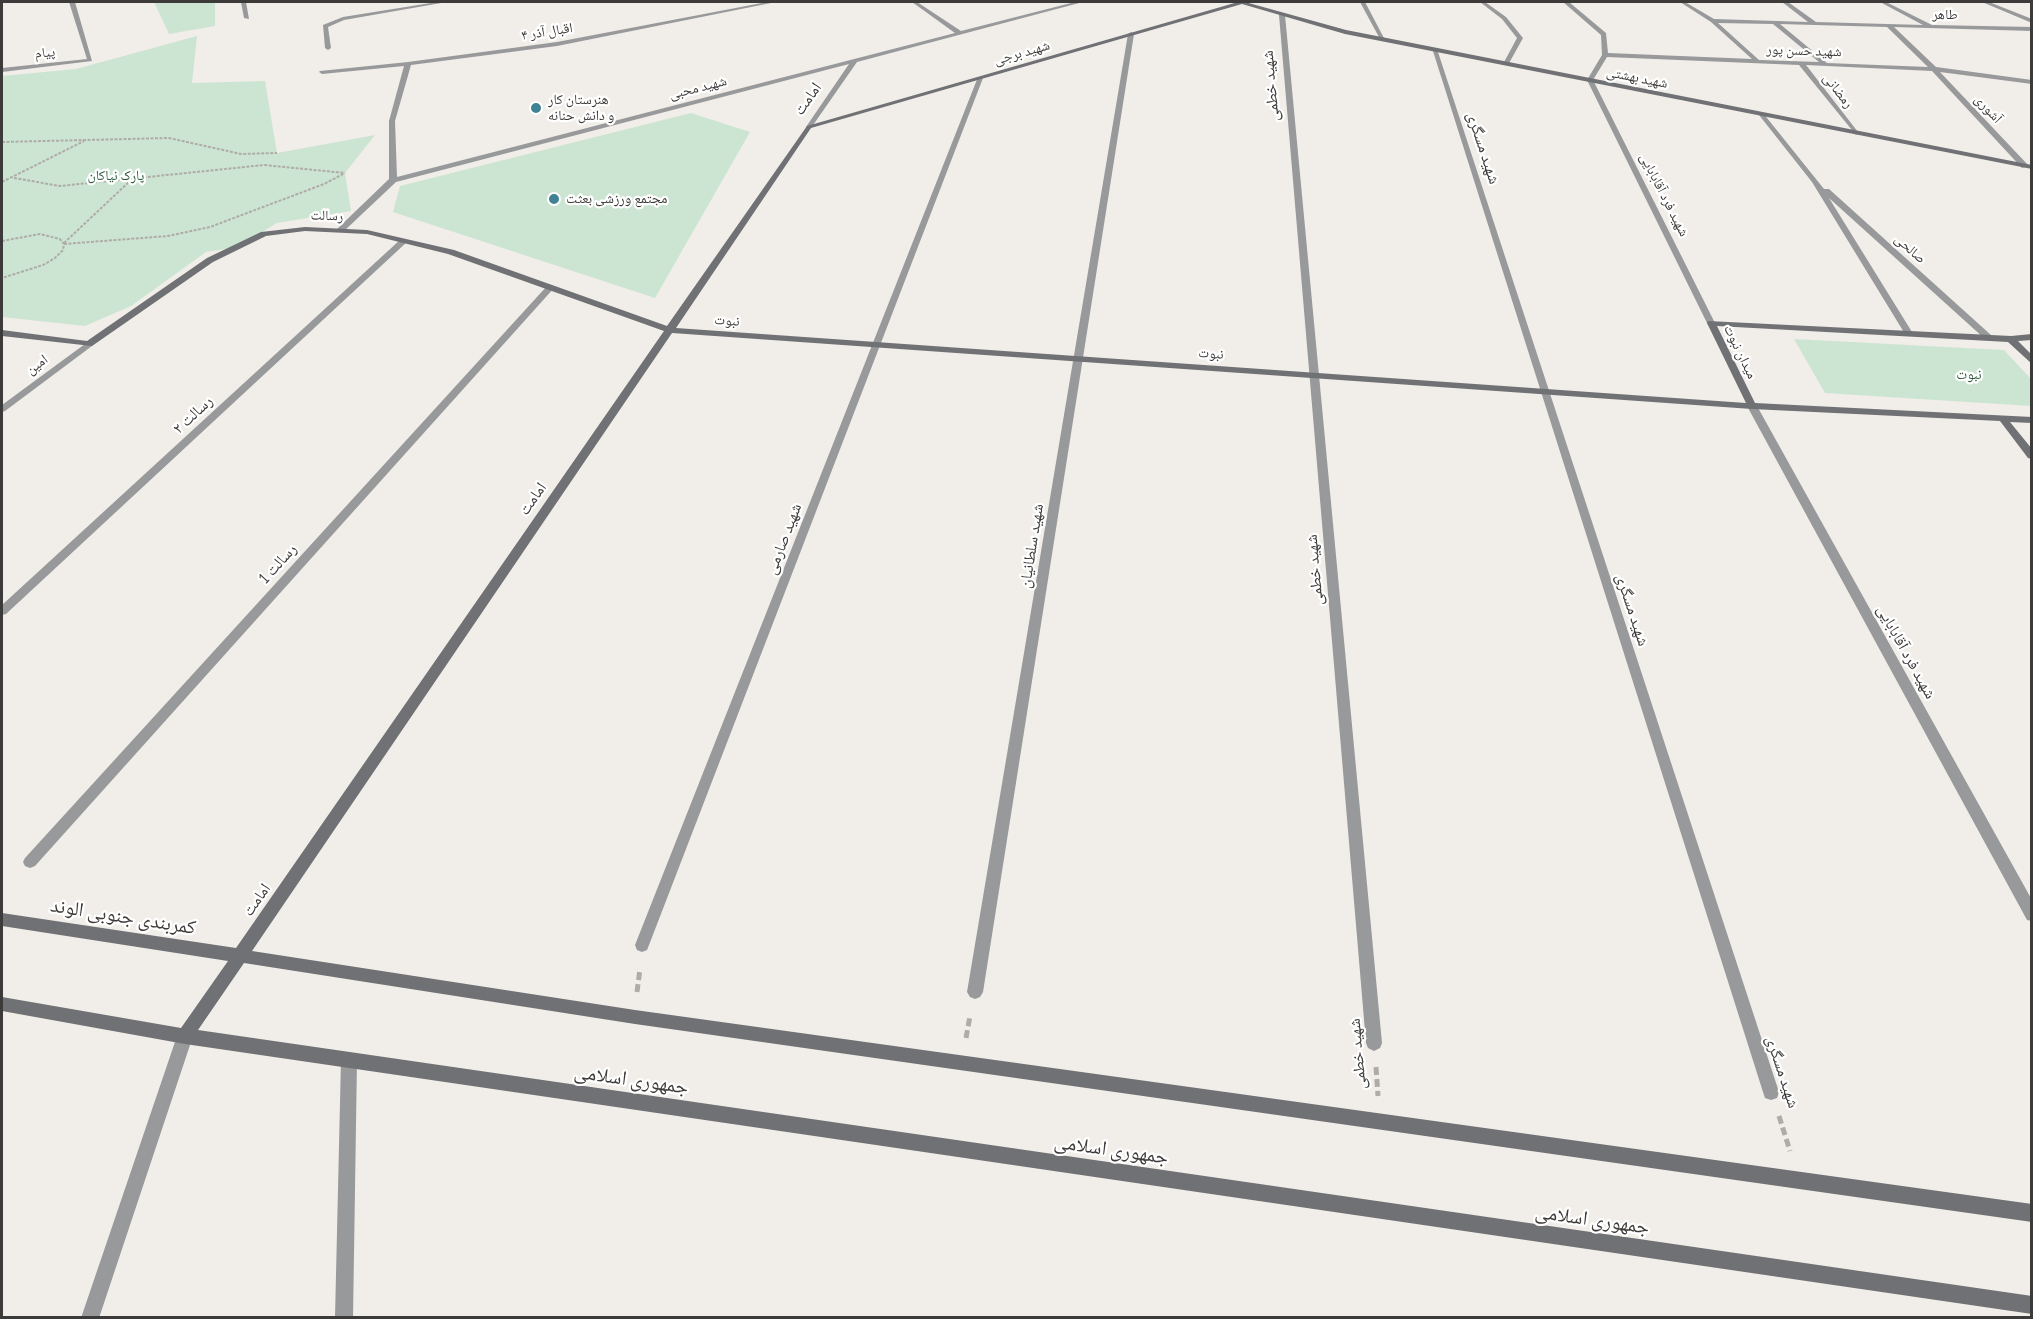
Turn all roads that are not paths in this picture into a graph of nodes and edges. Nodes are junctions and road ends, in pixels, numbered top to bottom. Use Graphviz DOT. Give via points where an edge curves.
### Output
graph roads {
  1 [pos="72,2"];
  2 [pos="243,2"];
  3 [pos="443,2"];
  4 [pos="773,2"];
  5 [pos="914,2"];
  6 [pos="1080,2"];
  7 [pos="1241,2"];
  8 [pos="1362,2"];
  9 [pos="1482,2"];
  10 [pos="1566,2"];
  11 [pos="1682,2"];
  12 [pos="1785,2"];
  13 [pos="1883,2"];
  14 [pos="1985,2"];
  15 [pos="1282,15"];
  16 [pos="247,18"];
  17 [pos="1713,21"];
  18 [pos="2031,21"];
  19 [pos="1775,23"];
  20 [pos="1815,24"];
  21 [pos="1889,26"];
  22 [pos="1933,27"];
  23 [pos="2031,30"];
  24 [pos="960,33"];
  25 [pos="1131,34"];
  26 [pos="1383,39"];
  27 [pos="328,48"];
  28 [pos="1434,49"];
  29 [pos="1605,55"];
  30 [pos="855,60"];
  31 [pos="1757,61"];
  32 [pos="1801,63"];
  33 [pos="408,64"];
  34 [pos="1506,64"];
  35 [pos="1825,64"];
  36 [pos="1934,69"];
  37 [pos="2,70"];
  38 [pos="322,72"];
  39 [pos="980,78"];
  40 [pos="1590,80"];
  41 [pos="2031,82"];
  42 [pos="1761,114"];
  43 [pos="809,126"];
  44 [pos="1856,133"];
  45 [pos="2028,167"];
  46 [pos="393,180"];
  47 [pos="1815,181"];
  48 [pos="340,230"];
  49 [pos="404,241"];
  50 [pos="550,288"];
  51 [pos="1711,323"];
  52 [pos="669,330"];
  53 [pos="1908,332"];
  54 [pos="2,333"];
  55 [pos="1988,337"];
  56 [pos="2031,337"];
  57 [pos="2011,339"];
  58 [pos="89,344"];
  59 [pos="876,345"];
  60 [pos="1078,359"];
  61 [pos="2031,361"];
  62 [pos="1314,375"];
  63 [pos="1544,391"];
  64 [pos="1752,406"];
  65 [pos="2,409"];
  66 [pos="2002,418"];
  67 [pos="2031,420"];
  68 [pos="2031,456"];
  69 [pos="2,611"];
  70 [pos="30,862"];
  71 [pos="2031,915"];
  72 [pos="2,919"];
  73 [pos="642,945"];
  74 [pos="238,957"];
  75 [pos="975,992"];
  76 [pos="2,1004"];
  77 [pos="185,1036"];
  78 [pos="1374,1043"];
  79 [pos="349,1060"];
  80 [pos="1771,1092"];
  81 [pos="2031,1213"];
  82 [pos="2031,1305"];
  83 [pos="90,1317"];
  84 [pos="344,1317"];
  1 -- 37 [label="street, پیام" via="90,60"];
  2 -- 16 [label="street"];
  3 -- 27 [label="street" via="325,26"];
  4 -- 33 [label="street, اقبال آذر ۴" via="557,44"];
  5 -- 24 [label="street"];
  6 -- 24 [label="street, شهید محبی"];
  7 -- 15 [label="street, شهید بهشتی"];
  7 -- 25 [label="street, شهید برجی"];
  8 -- 26 [label="street"];
  9 -- 34 [label="street" via="1504,18 1520,38"];
  10 -- 29 [label="street" via="1604,34"];
  11 -- 17 [label="street"];
  12 -- 20 [label="street"];
  13 -- 22 [label="street"];
  14 -- 18 [label="street"];
  15 -- 26 [label="street, شهید بهشتی"];
  15 -- 62 [label="street, شهید خطمی"];
  17 -- 19 [label="street, طاهر"];
  17 -- 31 [label="street"];
  19 -- 20 [label="street, طاهر"];
  19 -- 35 [label="street"];
  20 -- 21 [label="street, طاهر"];
  21 -- 22 [label="street, طاهر"];
  21 -- 36 [label="street, آشوری"];
  22 -- 23 [label="street, طاهر"];
  24 -- 30 [label="street, شهید محبی"];
  25 -- 39 [label="street, شهید برجی"];
  25 -- 60 [label="street, شهید سلطانیان"];
  26 -- 28 [label="street, شهید بهشتی"];
  28 -- 34 [label="street, شهید بهشتی"];
  28 -- 63 [label="street, شهید مسگری"];
  29 -- 31 [label="street, شهید حسن پور"];
  29 -- 40 [label="street"];
  30 -- 43 [label="street, امامت"];
  30 -- 46 [label="street, شهید محبی"];
  31 -- 32 [label="street, شهید حسن پور"];
  32 -- 35 [label="street, شهید حسن پور"];
  32 -- 44 [label="street, رمضانی"];
  33 -- 38 [label="street, اقبال آذر ۴"];
  33 -- 46 [label="street" via="392,122"];
  34 -- 40 [label="street, شهید بهشتی"];
  35 -- 36 [label="street, شهید حسن پور"];
  36 -- 41 [label="street, شهید حسن پور"];
  36 -- 45 [label="street, آشوری"];
  39 -- 43 [label="street, شهید برجی"];
  39 -- 59 [label="street, شهید صارمی"];
  40 -- 42 [label="street, شهید بهشتی"];
  40 -- 51 [label="street, شهید فرد آقابابایی"];
  42 -- 44 [label="street, شهید بهشتی"];
  42 -- 47 [label="street, صالحی"];
  43 -- 52 [label="street, امامت"];
  44 -- 45 [label="street, شهید بهشتی"];
  46 -- 48 [label="street, شهید محبی"];
  47 -- 53 [label="street, صالحی"];
  47 -- 55 [label="street, صالحی"];
  48 -- 49 [label="street, رسالت" via="367,231"];
  48 -- 58 [label="street, رسالت" via="264,234 210,260"];
  49 -- 50 [label="street, رسالت" via="451,252"];
  49 -- 69 [label="street, رسالت ۲"];
  50 -- 52 [label="street, رسالت"];
  50 -- 70 [label="street, رسالت 1"];
  51 -- 53 [label="street, میدان نبوت"];
  51 -- 64 [label="street, میدان نبوت"];
  52 -- 59 [label="street, نبوت"];
  52 -- 74 [label="street, امامت"];
  53 -- 55 [label="street, میدان نبوت"];
  54 -- 58 [label="street"];
  55 -- 57 [label="street, میدان نبوت"];
  56 -- 57 [label="street"];
  57 -- 61 [label="street"];
  58 -- 65 [label="street, امین"];
  59 -- 60 [label="street, نبوت"];
  59 -- 73 [label="street, شهید صارمی"];
  60 -- 62 [label="street, نبوت"];
  60 -- 75 [label="street, شهید سلطانیان"];
  62 -- 63 [label="street, نبوت"];
  62 -- 78 [label="street, شهید خطمی"];
  63 -- 64 [label="street, نبوت"];
  63 -- 80 [label="street, شهید مسگری"];
  64 -- 66 [label="street"];
  64 -- 71 [label="street, شهید فرد آقابابایی"];
  66 -- 67 [label="street"];
  66 -- 68 [label="street"];
  72 -- 74 [label="street, کمربندی جنوبی الوند"];
  74 -- 77 [label="street, امامت"];
  74 -- 81 [label="street" via="635,1017"];
  76 -- 77 [label="street"];
  77 -- 79 [label="street, جمهوری اسلامی"];
  77 -- 83 [label="street"];
  79 -- 82 [label="street, جمهوری اسلامی"];
  79 -- 84 [label="street"];
}
